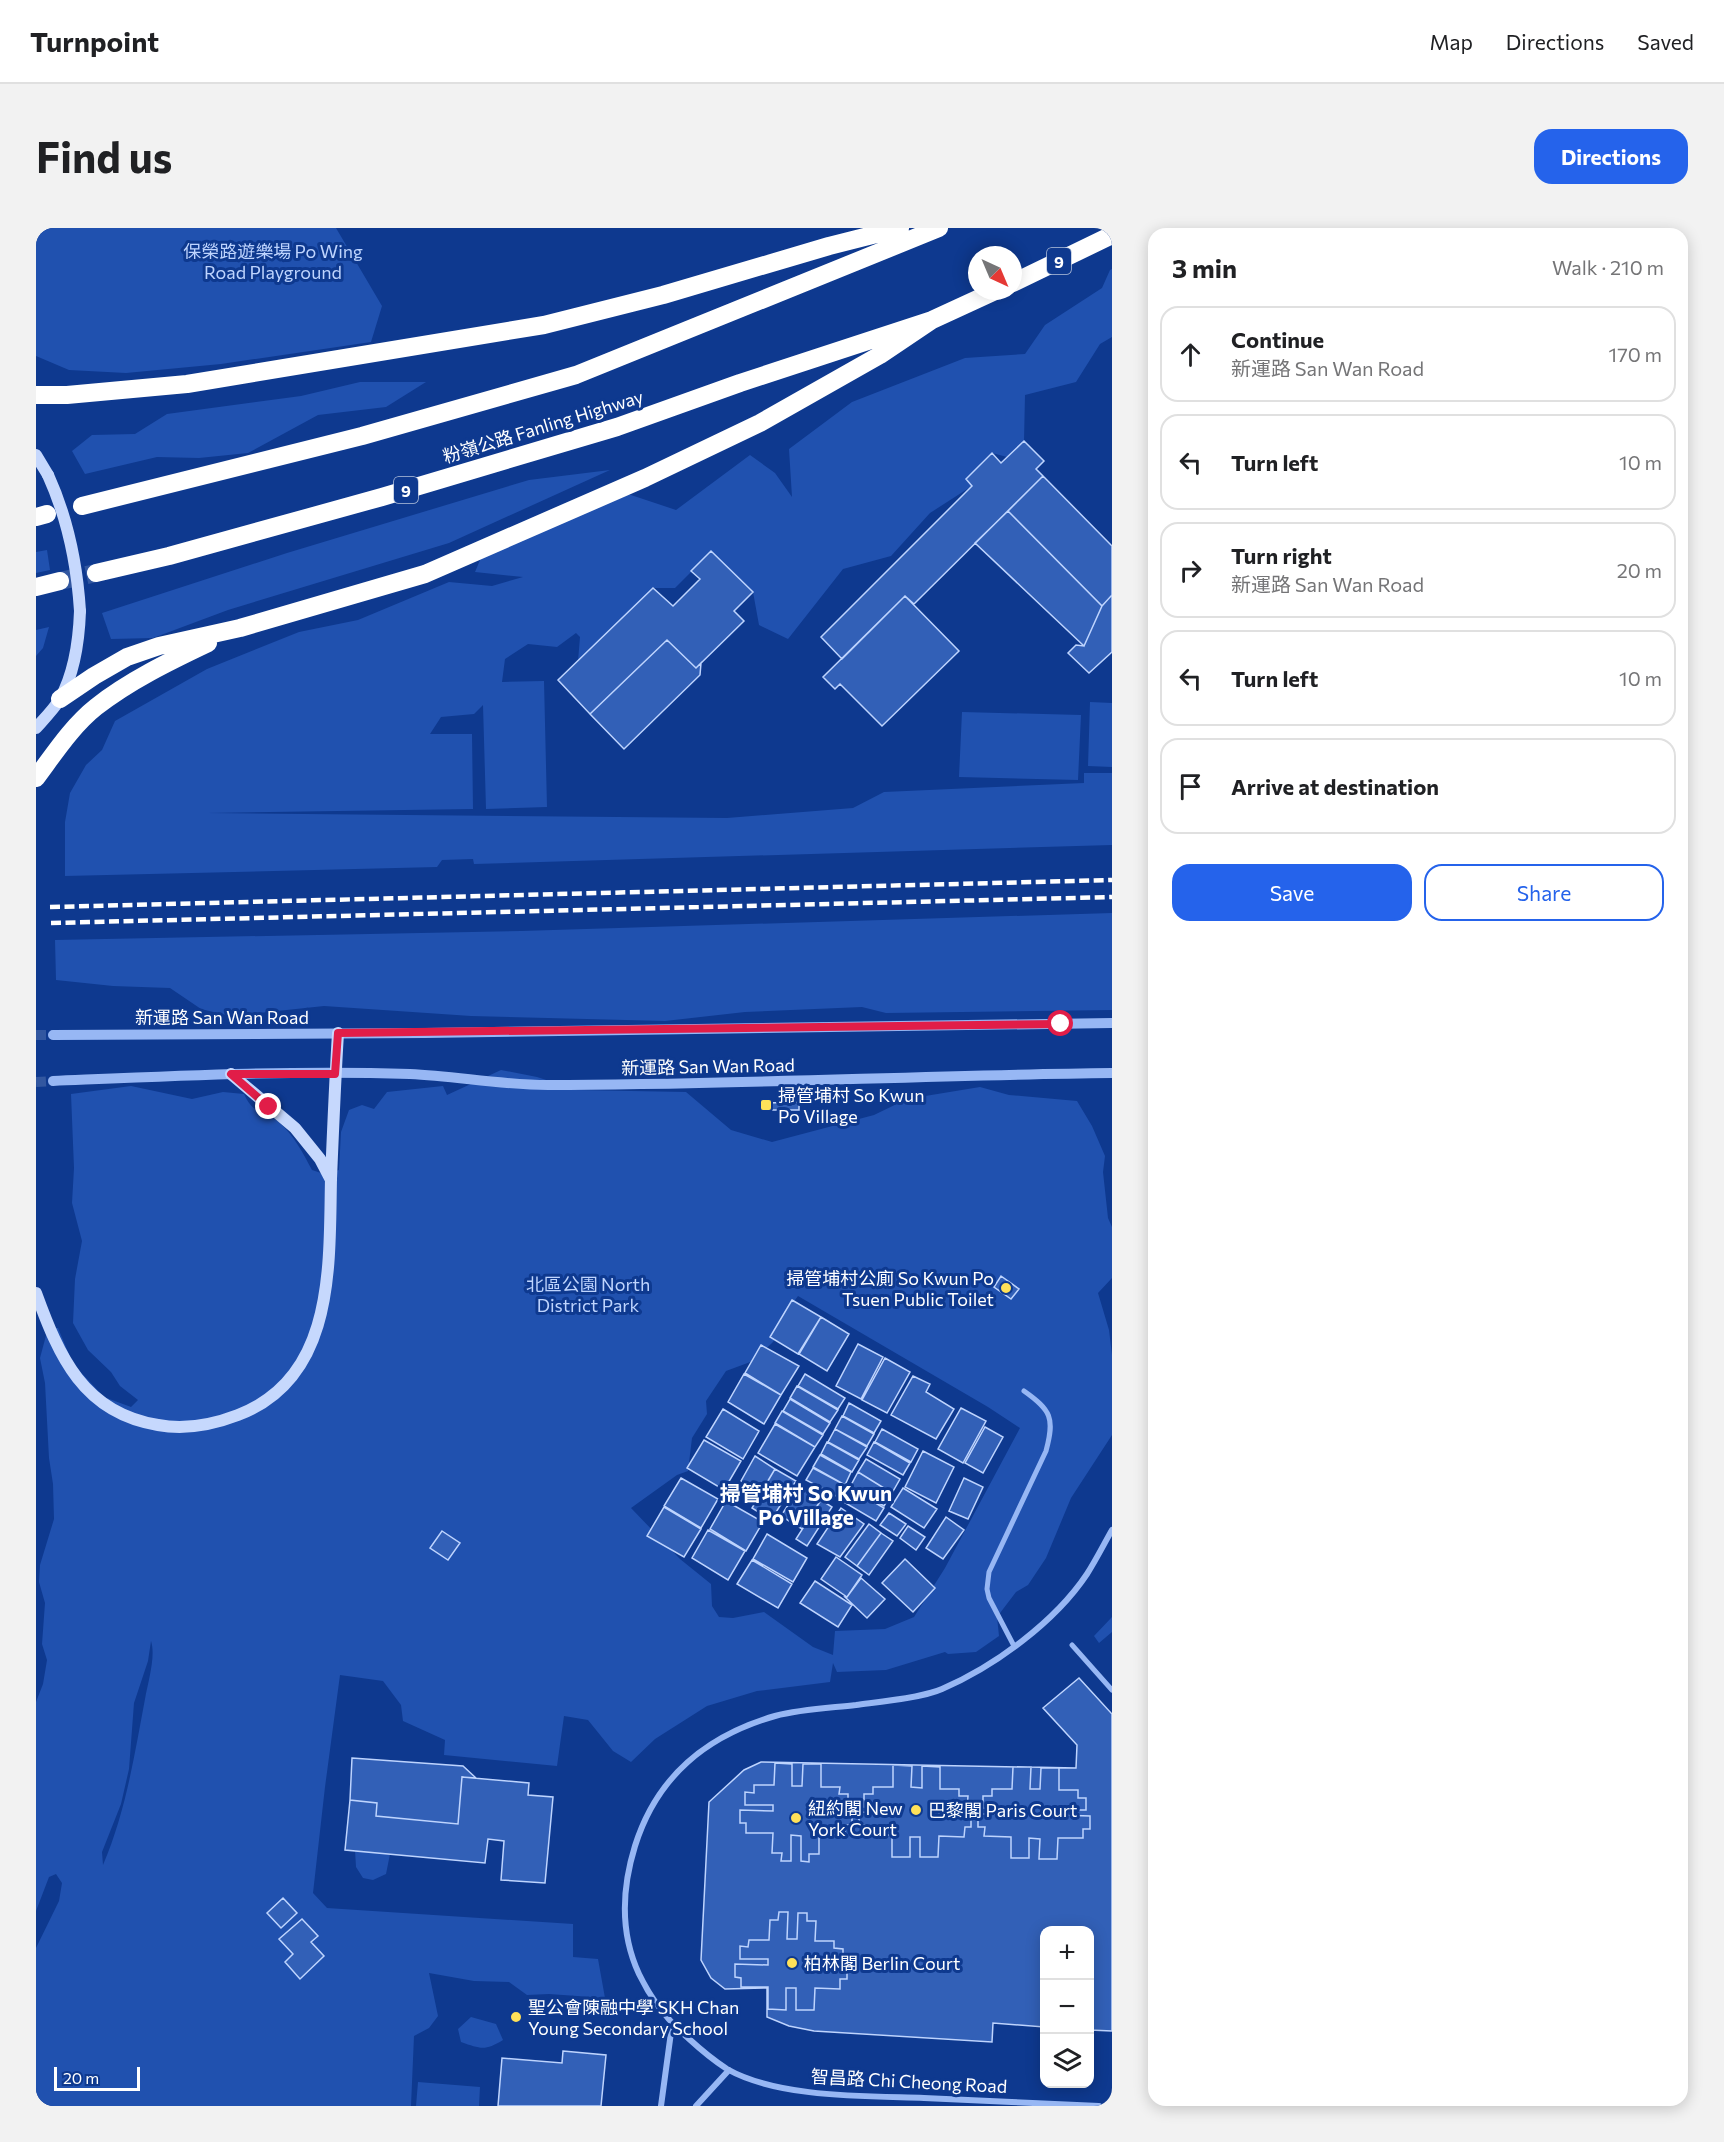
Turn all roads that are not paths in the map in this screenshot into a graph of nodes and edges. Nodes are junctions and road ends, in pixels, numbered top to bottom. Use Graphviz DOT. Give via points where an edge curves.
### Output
graph roads {
  1 [pos="900,228"];
  2 [pos="939,228"];
  3 [pos="1112,235"];
  4 [pos="1022,279"];
  5 [pos="975,300"];
  6 [pos="932,320"];
  7 [pos="36,395"];
  8 [pos="36,455"];
  9 [pos="82,506"];
  10 [pos="96,573"];
  11 [pos="60,581"];
  12 [pos="36,587"];
  13 [pos="240,628"];
  14 [pos="60,699"];
  15 [pos="36,728"];
  16 [pos="36,778"];
  17 [pos="1112,1023"];
  18 [pos="338,1033"];
  19 [pos="52,1035"];
  20 [pos="1112,1073"];
  21 [pos="231,1074"];
  22 [pos="335,1074"];
  23 [pos="53,1081"];
  24 [pos="331,1180"];
  25 [pos="36,1293"];
  26 [pos="1024,1391"];
  27 [pos="1112,1530"];
  28 [pos="1072,1645"];
  29 [pos="1014,1646"];
  30 [pos="1112,1690"];
  31 [pos="672,2025"];
  32 [pos="729,2070"];
  33 [pos="661,2106"];
  34 [pos="696,2106"];
  35 [pos="1099,2106"];
  1 -- 7 [label="highway" via="544,324 187,384"];
  2 -- 9 [label="highway" via="576,375 362,436"];
  3 -- 4 [label="highway, 9"];
  5 -- 6 [label="highway, 粉嶺公路 Fanling Highway / 9"];
  6 -- 10 [label="highway, 粉嶺公路 Fanling Highway / 9" via="617,427 382,498"];
  6 -- 13 [label="highway" via="880,355 760,423 645,478 425,574"];
  8 -- 14 [label="main road, bridge" via="57,496 73,546 80,611 75,657"];
  11 -- 12 [label="highway"];
  13 -- 14 [label="highway" via="127,657"];
  13 -- 16 [label="highway" via="181,656 95,708 63,741"];
  14 -- 15 [label="main road"];
  17 -- 18 [label="street, 新運路 San Wan Road"];
  18 -- 19 [label="street, 新運路 San Wan Road"];
  18 -- 22 [label="main road"];
  20 -- 22 [label="street, 新運路 San Wan Road" via="666,1085 511,1085 411,1074"];
  21 -- 22 [label="street, 新運路 San Wan Road"];
  21 -- 23 [label="street, 新運路 San Wan Road"];
  21 -- 24 [label="main road" via="295,1128"];
  22 -- 24 [label="main road"];
  24 -- 25 [label="main road" via="327,1287 316,1330 309,1349 284,1386 247,1412 226,1420 170,1427 115,1410 71,1371"];
  26 -- 29 [label="street" via="1042,1403 1051,1432 1046,1451 989,1572 987,1589"];
  27 -- 29 [label="street, 智昌路 Chi Cheong Road" via="1087,1575 1062,1605"];
  28 -- 30 [label="street"];
  29 -- 31 [label="street, 智昌路 Chi Cheong Road" via="982,1668 934,1692 777,1716 730,1732 692,1756 669,1780 641,1827 627,1871 625,1915 633,1961 649,1995"];
  31 -- 32 [label="street, 智昌路 Chi Cheong Road"];
  31 -- 33 [label="street"];
  32 -- 34 [label="street"];
  32 -- 35 [label="street, 智昌路 Chi Cheong Road" via="761,2083 820,2093"];
}
